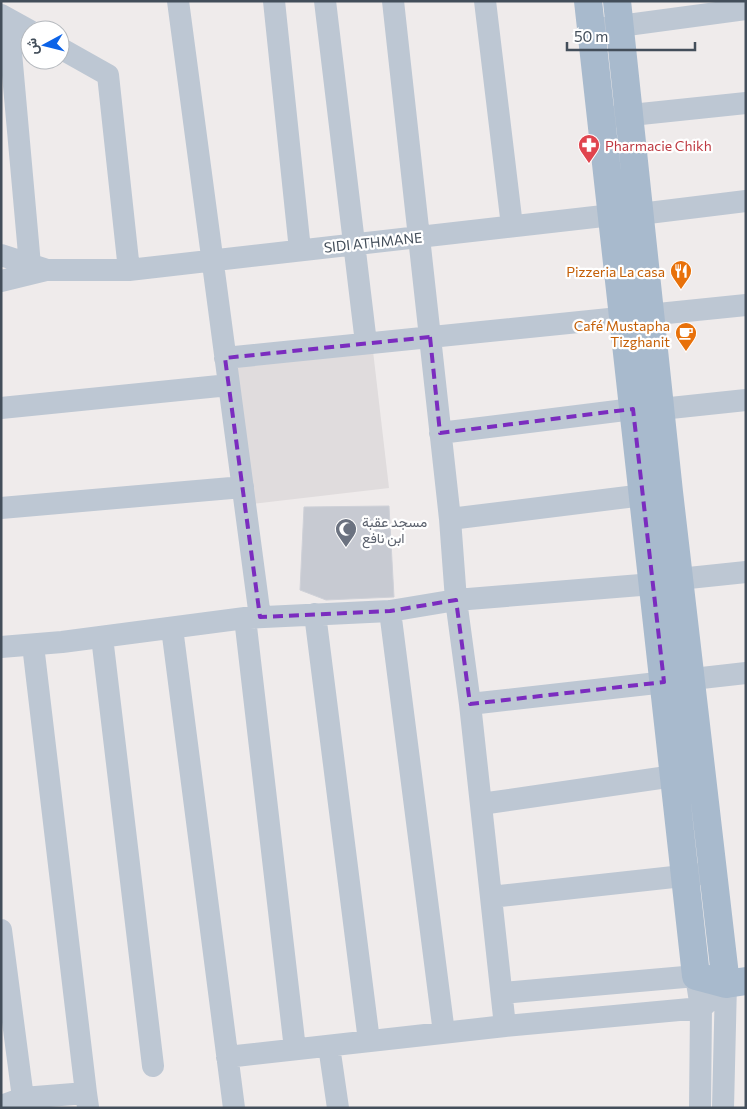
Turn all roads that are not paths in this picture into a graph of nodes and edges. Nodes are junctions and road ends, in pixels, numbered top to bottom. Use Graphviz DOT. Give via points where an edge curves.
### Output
graph roads {
  1 [pos="178,1"];
  2 [pos="274,1"];
  3 [pos="326,1"];
  4 [pos="393,1"];
  5 [pos="485,1"];
  6 [pos="588,1"];
  7 [pos="746,9"];
  8 [pos="618,14"];
  9 [pos="4,17"];
  10 [pos="20,26"];
  11 [pos="591,30"];
  12 [pos="70,54"];
  13 [pos="746,103"];
  14 [pos="629,116"];
  15 [pos="601,118"];
  16 [pos="746,201"];
  17 [pos="640,214"];
  18 [pos="612,215"];
  19 [pos="512,226"];
  20 [pos="419,237"];
  21 [pos="353,244"];
  22 [pos="300,250"];
  23 [pos="1,255"];
  24 [pos="212,260"];
  25 [pos="39,267"];
  26 [pos="129,270"];
  27 [pos="1,281"];
  28 [pos="746,305"];
  29 [pos="650,315"];
  30 [pos="623,317"];
  31 [pos="430,337"];
  32 [pos="366,344"];
  33 [pos="225,358"];
  34 [pos="229,385"];
  35 [pos="746,400"];
  36 [pos="1,408"];
  37 [pos="661,409"];
  38 [pos="633,410"];
  39 [pos="440,433"];
  40 [pos="242,487"];
  41 [pos="670,492"];
  42 [pos="643,495"];
  43 [pos="1,508"];
  44 [pos="450,519"];
  45 [pos="746,572"];
  46 [pos="679,579"];
  47 [pos="653,584"];
  48 [pos="456,600"];
  49 [pos="390,611"];
  50 [pos="316,614"];
  51 [pos="252,617"];
  52 [pos="172,628"];
  53 [pos="102,637"];
  54 [pos="33,645"];
  55 [pos="1,647"];
  56 [pos="746,673"];
  57 [pos="691,679"];
  58 [pos="664,682"];
  59 [pos="470,704"];
  60 [pos="674,776"];
  61 [pos="481,804"];
  62 [pos="714,871"];
  63 [pos="685,877"];
  64 [pos="491,897"];
  65 [pos="1,930"];
  66 [pos="696,976"];
  67 [pos="736,983"];
  68 [pos="502,993"];
  69 [pos="701,1008"];
  70 [pos="505,1026"];
  71 [pos="444,1033"];
  72 [pos="369,1041"];
  73 [pos="329,1046"];
  74 [pos="295,1049"];
  75 [pos="227,1057"];
  76 [pos="153,1066"];
  77 [pos="23,1098"];
  78 [pos="87,1100"];
  79 [pos="1,1106"];
  80 [pos="234,1108"];
  81 [pos="338,1108"];
  82 [pos="700,1108"];
  83 [pos="723,1108"];
  1 -- 24 [label="street"];
  2 -- 22 [label="street"];
  3 -- 21 [label="street"];
  4 -- 20 [label="street"];
  5 -- 19 [label="street"];
  6 -- 11 [label="main road"];
  7 -- 8 [label="street"];
  8 -- 11 [label="street"];
  8 -- 14 [label="main road"];
  9 -- 10 [label="street"];
  9 -- 25 [label="street"];
  11 -- 15 [label="main road"];
  12 -- 26 [label="street" via="108,75"];
  13 -- 14 [label="street"];
  14 -- 15 [label="street"];
  14 -- 17 [label="main road"];
  15 -- 18 [label="main road"];
  16 -- 17 [label="street, SIDI ATHMANE"];
  17 -- 18 [label="street, SIDI ATHMANE"];
  17 -- 29 [label="main road"];
  18 -- 19 [label="street, SIDI ATHMANE"];
  18 -- 30 [label="main road"];
  19 -- 20 [label="street, SIDI ATHMANE"];
  20 -- 21 [label="street, SIDI ATHMANE"];
  20 -- 31 [label="street"];
  21 -- 22 [label="street, SIDI ATHMANE"];
  21 -- 32 [label="street"];
  22 -- 24 [label="street, SIDI ATHMANE"];
  23 -- 25 [label="street, SIDI ATHMANE"];
  24 -- 26 [label="street, SIDI ATHMANE"];
  24 -- 33 [label="street"];
  25 -- 26 [label="street, SIDI ATHMANE"];
  25 -- 27 [label="street"];
  28 -- 29 [label="street"];
  29 -- 30 [label="street"];
  29 -- 37 [label="main road"];
  30 -- 31 [label="street"];
  30 -- 38 [label="main road"];
  31 -- 32 [label="street"];
  31 -- 39 [label="street"];
  32 -- 33 [label="street"];
  33 -- 34 [label="street"];
  34 -- 36 [label="street"];
  34 -- 40 [label="street"];
  35 -- 37 [label="street"];
  37 -- 38 [label="street"];
  37 -- 41 [label="main road"];
  38 -- 39 [label="street"];
  38 -- 42 [label="main road"];
  39 -- 44 [label="street"];
  40 -- 43 [label="street"];
  40 -- 51 [label="street"];
  41 -- 42 [label="street"];
  41 -- 46 [label="main road"];
  42 -- 44 [label="street"];
  42 -- 47 [label="main road"];
  44 -- 48 [label="street"];
  45 -- 46 [label="street"];
  46 -- 47 [label="street"];
  46 -- 57 [label="main road"];
  47 -- 48 [label="street"];
  47 -- 58 [label="main road"];
  48 -- 49 [label="street"];
  48 -- 59 [label="street"];
  49 -- 50 [label="street"];
  49 -- 71 [label="street"];
  50 -- 51 [label="street"];
  50 -- 72 [label="street"];
  51 -- 52 [label="street"];
  51 -- 74 [label="street"];
  52 -- 53 [label="street"];
  52 -- 75 [label="street"];
  53 -- 54 [label="street"];
  53 -- 76 [label="street"];
  54 -- 55 [label="street"];
  54 -- 78 [label="street"];
  56 -- 57 [label="street"];
  57 -- 58 [label="street"];
  57 -- 62 [label="main road"];
  58 -- 59 [label="street"];
  58 -- 60 [label="main road"];
  59 -- 61 [label="street"];
  60 -- 61 [label="street"];
  60 -- 63 [label="main road"];
  61 -- 64 [label="street"];
  62 -- 63 [label="street"];
  62 -- 67 [label="main road"];
  63 -- 64 [label="street"];
  63 -- 66 [label="main road"];
  64 -- 68 [label="street"];
  65 -- 77 [label="street"];
  66 -- 67 [label="main road"];
  66 -- 68 [label="street"];
  66 -- 69 [label="street"];
  67 -- 69 [label="street"];
  67 -- 83 [label="street"];
  68 -- 70 [label="street"];
  69 -- 70 [label="street"];
  69 -- 82 [label="street"];
  70 -- 71 [label="street"];
  71 -- 72 [label="street"];
  72 -- 73 [label="street"];
  73 -- 74 [label="street"];
  73 -- 81 [label="street"];
  74 -- 75 [label="street"];
  75 -- 80 [label="street"];
  77 -- 78 [label="street"];
  77 -- 79 [label="street"];
}
